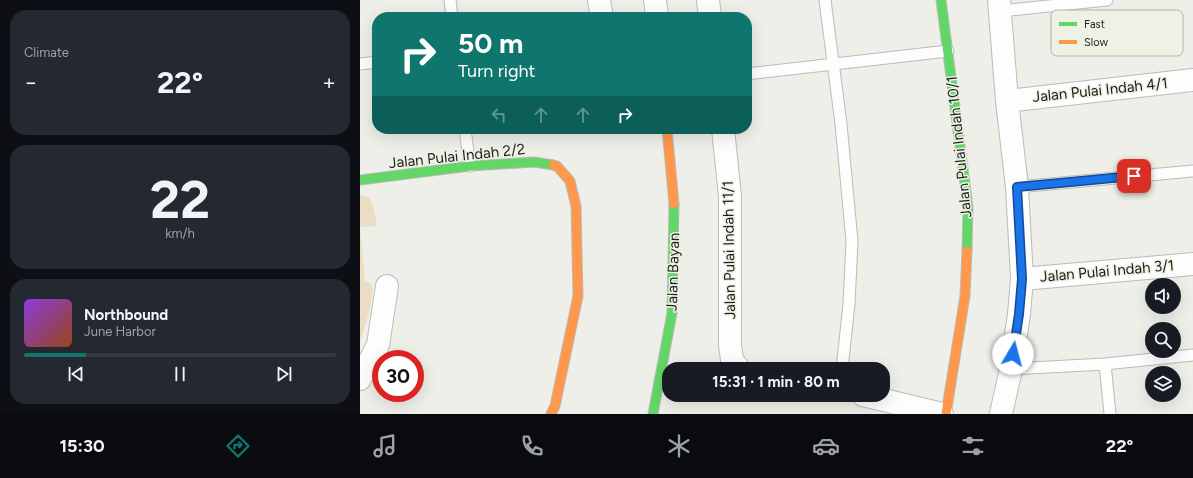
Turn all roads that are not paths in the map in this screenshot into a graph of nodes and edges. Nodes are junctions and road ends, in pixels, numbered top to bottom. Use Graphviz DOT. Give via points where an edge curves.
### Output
graph roads {
  1 [pos="450,0"];
  2 [pos="599,0"];
  3 [pos="655,0"];
  4 [pos="708,0"];
  5 [pos="825,0"];
  6 [pos="941,0"];
  7 [pos="1106,0"];
  8 [pos="1000,5"];
  9 [pos="451,12"];
  10 [pos="601,12"];
  11 [pos="656,12"];
  12 [pos="709,12"];
  13 [pos="948,51"];
  14 [pos="372,63"];
  15 [pos="360,64"];
  16 [pos="832,64"];
  17 [pos="752,73"];
  18 [pos="1193,80"];
  19 [pos="1007,101"];
  20 [pos="467,134"];
  21 [pos="667,134"];
  22 [pos="724,134"];
  23 [pos="470,166"];
  24 [pos="1193,171"];
  25 [pos="360,180"];
  26 [pos="1017,187"];
  27 [pos="1193,264"];
  28 [pos="1022,279"];
  29 [pos="387,286"];
  30 [pos="1193,355"];
  31 [pos="734,362"];
  32 [pos="843,362"];
  33 [pos="1105,364"];
  34 [pos="1011,369"];
  35 [pos="360,379"];
  36 [pos="890,401"];
  37 [pos="551,414"];
  38 [pos="653,414"];
  39 [pos="942,414"];
  40 [pos="946,414"];
  41 [pos="1001,414"];
  42 [pos="1110,414"];
  1 -- 9 [label="lane"];
  2 -- 10 [label="street"];
  3 -- 11 [label="street"];
  4 -- 12 [label="street"];
  5 -- 16 [label="lane"];
  6 -- 13 [label="street, Jalan Pulai Indah 10/1"];
  7 -- 8 [label="lane"];
  8 -- 19 [label="street"];
  13 -- 16 [label="lane"];
  13 -- 40 [label="street, Jalan Pulai Indah 10/1" via="968,207 965,296"];
  14 -- 15 [label="lane"];
  16 -- 17 [label="lane"];
  16 -- 32 [label="lane" via="841,124 852,241"];
  18 -- 19 [label="street, Jalan Pulai Indah 4/1"];
  19 -- 26 [label="street"];
  20 -- 23 [label="lane"];
  21 -- 38 [label="street, Jalan Bayan" via="675,210 672,313"];
  22 -- 31 [label="street, Jalan Pulai Indah 11/1" via="730,196 730,345"];
  23 -- 25 [label="street, Jalan Pulai Indah 2/2"];
  23 -- 37 [label="street, Jalan Pulai Indah 2/2" via="534,162 557,166 570,181 576,206 578,296 555,406"];
  24 -- 26 [label="lane"];
  26 -- 28 [label="street"];
  27 -- 28 [label="street, Jalan Pulai Indah 3/1"];
  28 -- 34 [label="street"];
  29 -- 35 [label="street" via="378,345"];
  30 -- 33 [label="lane"];
  33 -- 34 [label="lane"];
  33 -- 42 [label="lane"];
  34 -- 41 [label="street"];
  36 -- 39 [label="street"];
}
